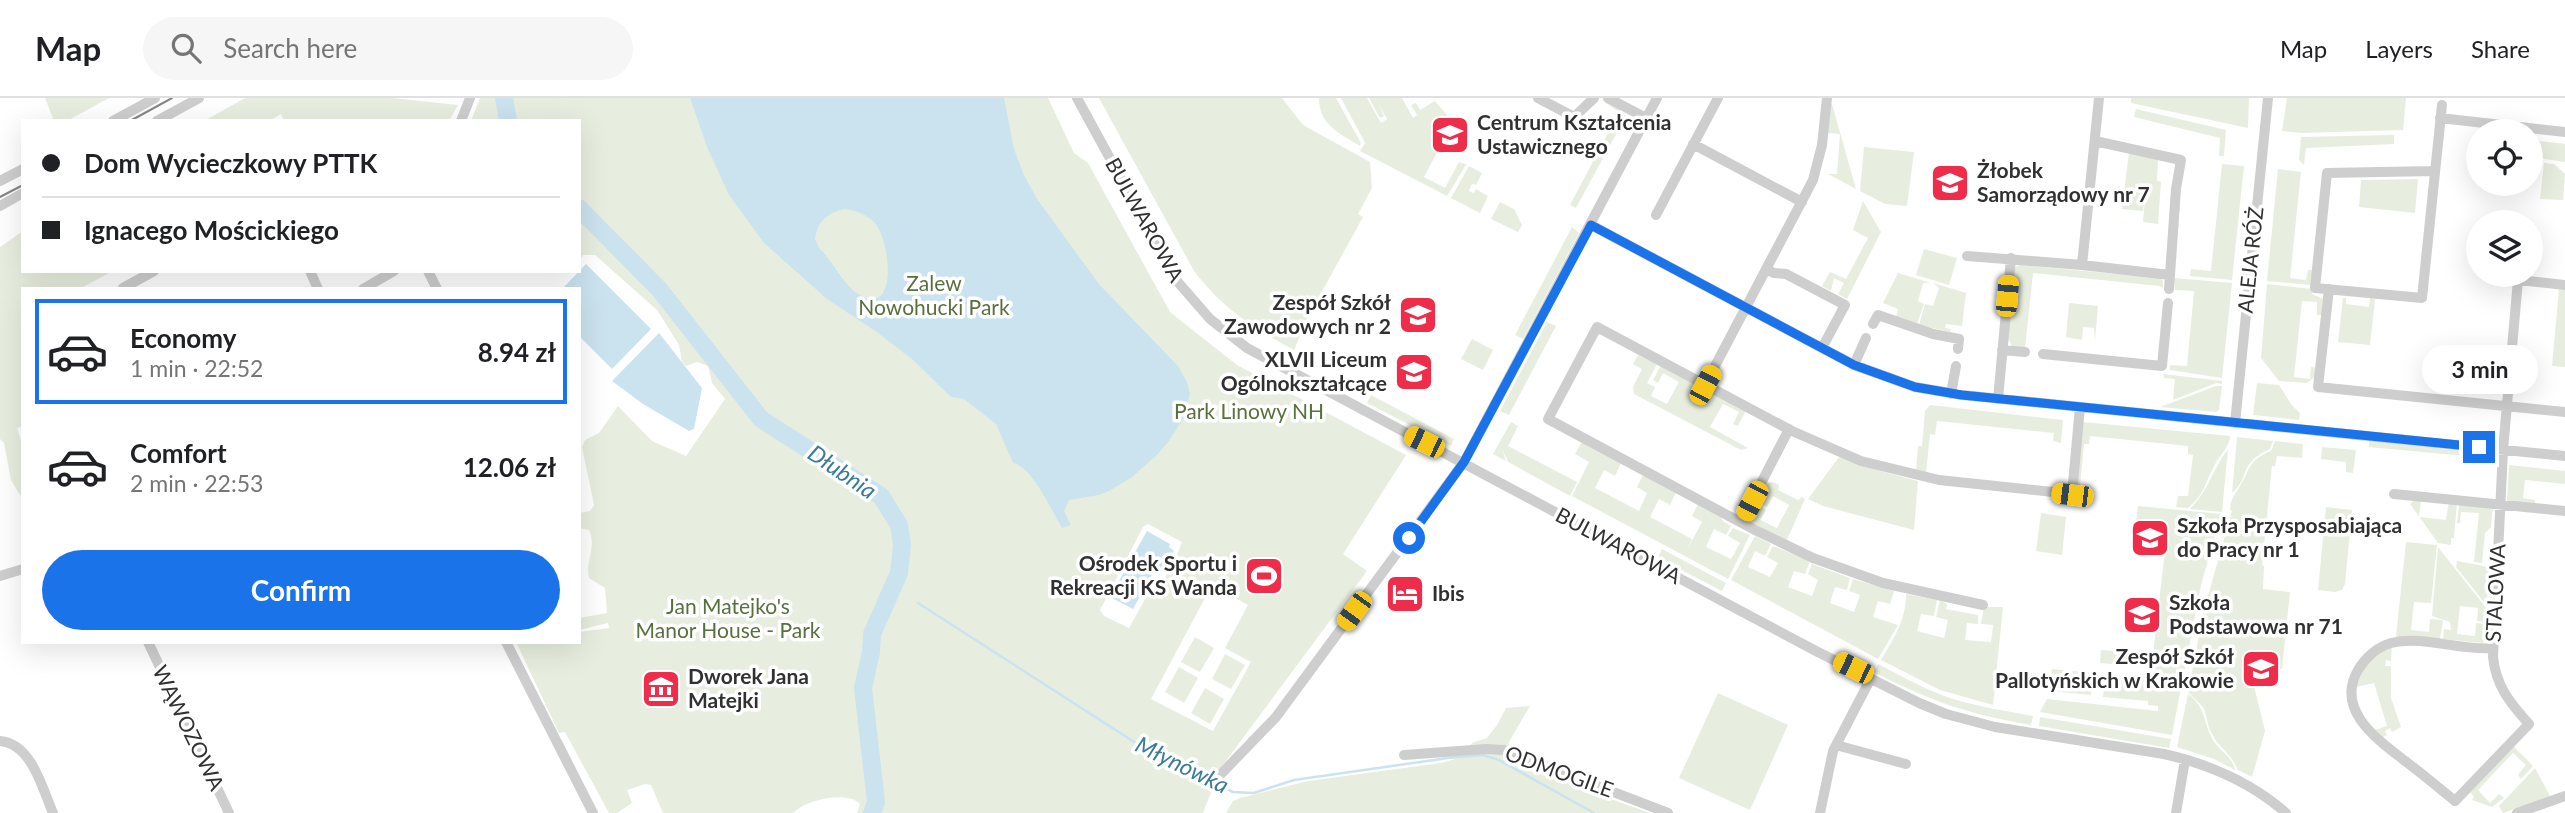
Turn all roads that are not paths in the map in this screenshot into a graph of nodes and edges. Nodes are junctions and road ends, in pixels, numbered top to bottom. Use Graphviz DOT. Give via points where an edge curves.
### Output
graph roads {
  1 [pos="155,98"];
  2 [pos="199,98"];
  3 [pos="470,98"];
  4 [pos="1077,98"];
  5 [pos="1538,98"];
  6 [pos="1594,98"];
  7 [pos="1608,98"];
  8 [pos="1657,98"];
  9 [pos="1718,98"];
  10 [pos="1827,98"];
  11 [pos="2099,98"];
  12 [pos="2268,98"];
  13 [pos="2442,105"];
  14 [pos="1646,118"];
  15 [pos="2440,118"];
  16 [pos="117,119"];
  17 [pos="161,119"];
  18 [pos="462,119"];
  19 [pos="2565,131"];
  20 [pos="2095,141"];
  21 [pos="1693,144"];
  22 [pos="21,170"];
  23 [pos="2435,171"];
  24 [pos="0,181"];
  25 [pos="21,194"];
  26 [pos="1802,202"];
  27 [pos="0,206"];
  28 [pos="1656,215"];
  29 [pos="1591,225"];
  30 [pos="1967,256"];
  31 [pos="2011,258"];
  32 [pos="2082,265"];
  33 [pos="1766,269"];
  34 [pos="149,273"];
  35 [pos="391,273"];
  36 [pos="2170,275"];
  37 [pos="2565,285"];
  38 [pos="125,287"];
  39 [pos="366,287"];
  40 [pos="2169,289"];
  41 [pos="2329,289"];
  42 [pos="2168,303"];
  43 [pos="1746,307"];
  44 [pos="1873,324"];
  45 [pos="1866,338"];
  46 [pos="1822,348"];
  47 [pos="1958,349"];
  48 [pos="2002,350"];
  49 [pos="2025,352"];
  50 [pos="2043,354"];
  51 [pos="1854,365"];
  52 [pos="1956,366"];
  53 [pos="1705,385"];
  54 [pos="1951,394"];
  55 [pos="1998,399"];
  56 [pos="2080,407"];
  57 [pos="2507,407"];
  58 [pos="2565,412"];
  59 [pos="2235,423"];
  60 [pos="1790,429"];
  61 [pos="2502,450"];
  62 [pos="2565,456"];
  63 [pos="1464,462"];
  64 [pos="2394,494"];
  65 [pos="2500,504"];
  66 [pos="2565,511"];
  67 [pos="1741,522"];
  68 [pos="21,570"];
  69 [pos="0,576"];
  70 [pos="1983,605"];
  71 [pos="149,644"];
  72 [pos="507,644"];
  73 [pos="2493,648"];
  74 [pos="1871,678"];
  75 [pos="0,741"];
  76 [pos="1836,745"];
  77 [pos="1404,755"];
  78 [pos="2185,760"];
  79 [pos="1906,764"];
  80 [pos="1221,774"];
  81 [pos="2559,798"];
  82 [pos="2537,810"];
  83 [pos="53,813"];
  84 [pos="229,813"];
  85 [pos="593,813"];
  86 [pos="1668,813"];
  87 [pos="1819,813"];
  88 [pos="2176,813"];
  89 [pos="2286,813"];
  90 [pos="2517,813"];
  91 [pos="2551,813"];
  1 -- 16 [label="street"];
  2 -- 17 [label="street"];
  3 -- 18 [label="street"];
  4 -- 63 [label="street, BULWAROWA" via="1171,273 1210,319 1247,348"];
  5 -- 6 [label="street" via="1574,117"];
  7 -- 14 [label="street"];
  8 -- 14 [label="street"];
  9 -- 21 [label="street"];
  10 -- 26 [label="street" via="1819,162"];
  11 -- 20 [label="street"];
  12 -- 59 [label="street, ALEJA RÓŻ"];
  13 -- 15 [label="street"];
  14 -- 29 [label="street"];
  15 -- 19 [label="street"];
  15 -- 23 [label="street"];
  20 -- 32 [label="street"];
  20 -- 36 [label="street" via="2181,160"];
  21 -- 26 [label="street"];
  21 -- 28 [label="street"];
  22 -- 24 [label="street"];
  23 -- 41 [label="street" via="2422,298"];
  23 -- 41 [label="street" via="2327,173 2315,288"];
  25 -- 27 [label="street"];
  26 -- 33 [label="street"];
  29 -- 43 [label="street"];
  29 -- 63 [label="street"];
  30 -- 31 [label="street"];
  31 -- 32 [label="street"];
  31 -- 48 [label="street"];
  32 -- 36 [label="street"];
  33 -- 43 [label="street"];
  33 -- 46 [label="street" via="1786,274 1845,305"];
  34 -- 38 [label="street"];
  35 -- 39 [label="street"];
  36 -- 40 [label="street"];
  37 -- 57 [label="street, STALOWA" via="2518,280"];
  41 -- 57 [label="street" via="2318,387"];
  42 -- 50 [label="street" via="2162,366"];
  43 -- 46 [label="street"];
  43 -- 53 [label="street"];
  44 -- 47 [label="street" via="1878,315 1959,339"];
  45 -- 51 [label="street"];
  46 -- 51 [label="street"];
  48 -- 49 [label="street"];
  48 -- 55 [label="street"];
  51 -- 54 [label="street" via="1915,387"];
  52 -- 54 [label="street"];
  53 -- 60 [label="street"];
  53 -- 67 [label="street" via="1597,327 1548,419"];
  54 -- 55 [label="street"];
  55 -- 56 [label="street"];
  56 -- 59 [label="street"];
  56 -- 60 [label="street" via="2072,495 1897,472 1841,454"];
  57 -- 58 [label="street"];
  57 -- 61 [label="street, STALOWA"];
  59 -- 61 [label="street"];
  60 -- 67 [label="street"];
  61 -- 62 [label="street"];
  61 -- 65 [label="street, STALOWA"];
  63 -- 74 [label="street, BULWAROWA"];
  63 -- 80 [label="street" via="1276,717"];
  64 -- 65 [label="street"];
  65 -- 66 [label="street"];
  65 -- 73 [label="street, STALOWA"];
  67 -- 70 [label="street" via="1803,554 1861,576"];
  68 -- 69 [label="street"];
  71 -- 84 [label="street, WĄWOZOWA"];
  72 -- 85 [label="street"];
  73 -- 73 [label="street, STALOWA" via="2502,692 2529,724 2455,801 2372,734 2358,716 2353,696 2356,675 2368,657 2394,643"];
  74 -- 76 [label="street"];
  74 -- 78 [label="street, BULWAROWA" via="1938,711 1979,723"];
  75 -- 83 [label="street" via="16,746 28,758"];
  76 -- 79 [label="street"];
  76 -- 87 [label="street"];
  77 -- 86 [label="street, ODMOGILE" via="1504,750"];
  78 -- 88 [label="street"];
  78 -- 89 [label="street, BULWAROWA" via="2247,786"];
  81 -- 82 [label="street"];
  81 -- 91 [label="street"];
  82 -- 90 [label="street"];
}
